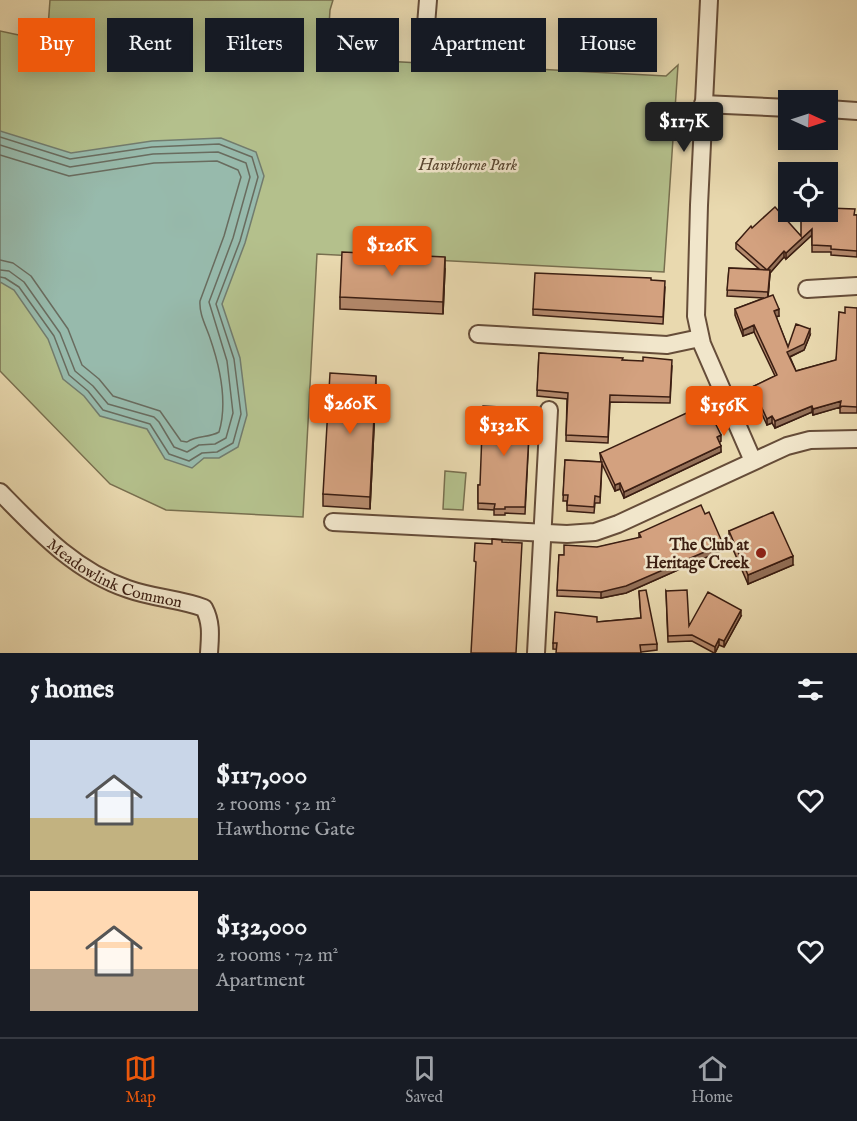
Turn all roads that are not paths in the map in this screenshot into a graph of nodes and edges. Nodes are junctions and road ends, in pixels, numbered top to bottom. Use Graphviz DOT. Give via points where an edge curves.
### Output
graph roads {
  1 [pos="428,0"];
  2 [pos="709,0"];
  3 [pos="426,18"];
  4 [pos="703,104"];
  5 [pos="778,107"];
  6 [pos="838,110"];
  7 [pos="857,111"];
  8 [pos="857,286"];
  9 [pos="807,289"];
  10 [pos="478,334"];
  11 [pos="700,338"];
  12 [pos="549,410"];
  13 [pos="857,440"];
  14 [pos="753,461"];
  15 [pos="0,492"];
  16 [pos="333,522"];
  17 [pos="543,534"];
  18 [pos="209,653"];
  19 [pos="536,653"];
  1 -- 3 [label="street"];
  2 -- 4 [label="street"];
  4 -- 5 [label="street"];
  4 -- 11 [label="street" via="695,299"];
  6 -- 7 [label="street"];
  8 -- 9 [label="street"];
  10 -- 11 [label="street" via="668,345"];
  11 -- 14 [label="street"];
  12 -- 17 [label="street"];
  13 -- 14 [label="street" via="810,440"];
  14 -- 17 [label="street" via="606,529 582,534"];
  15 -- 18 [label="street, Meadowlink Common" via="79,566 126,589 204,608 210,628"];
  16 -- 17 [label="street"];
  17 -- 19 [label="street"];
}
